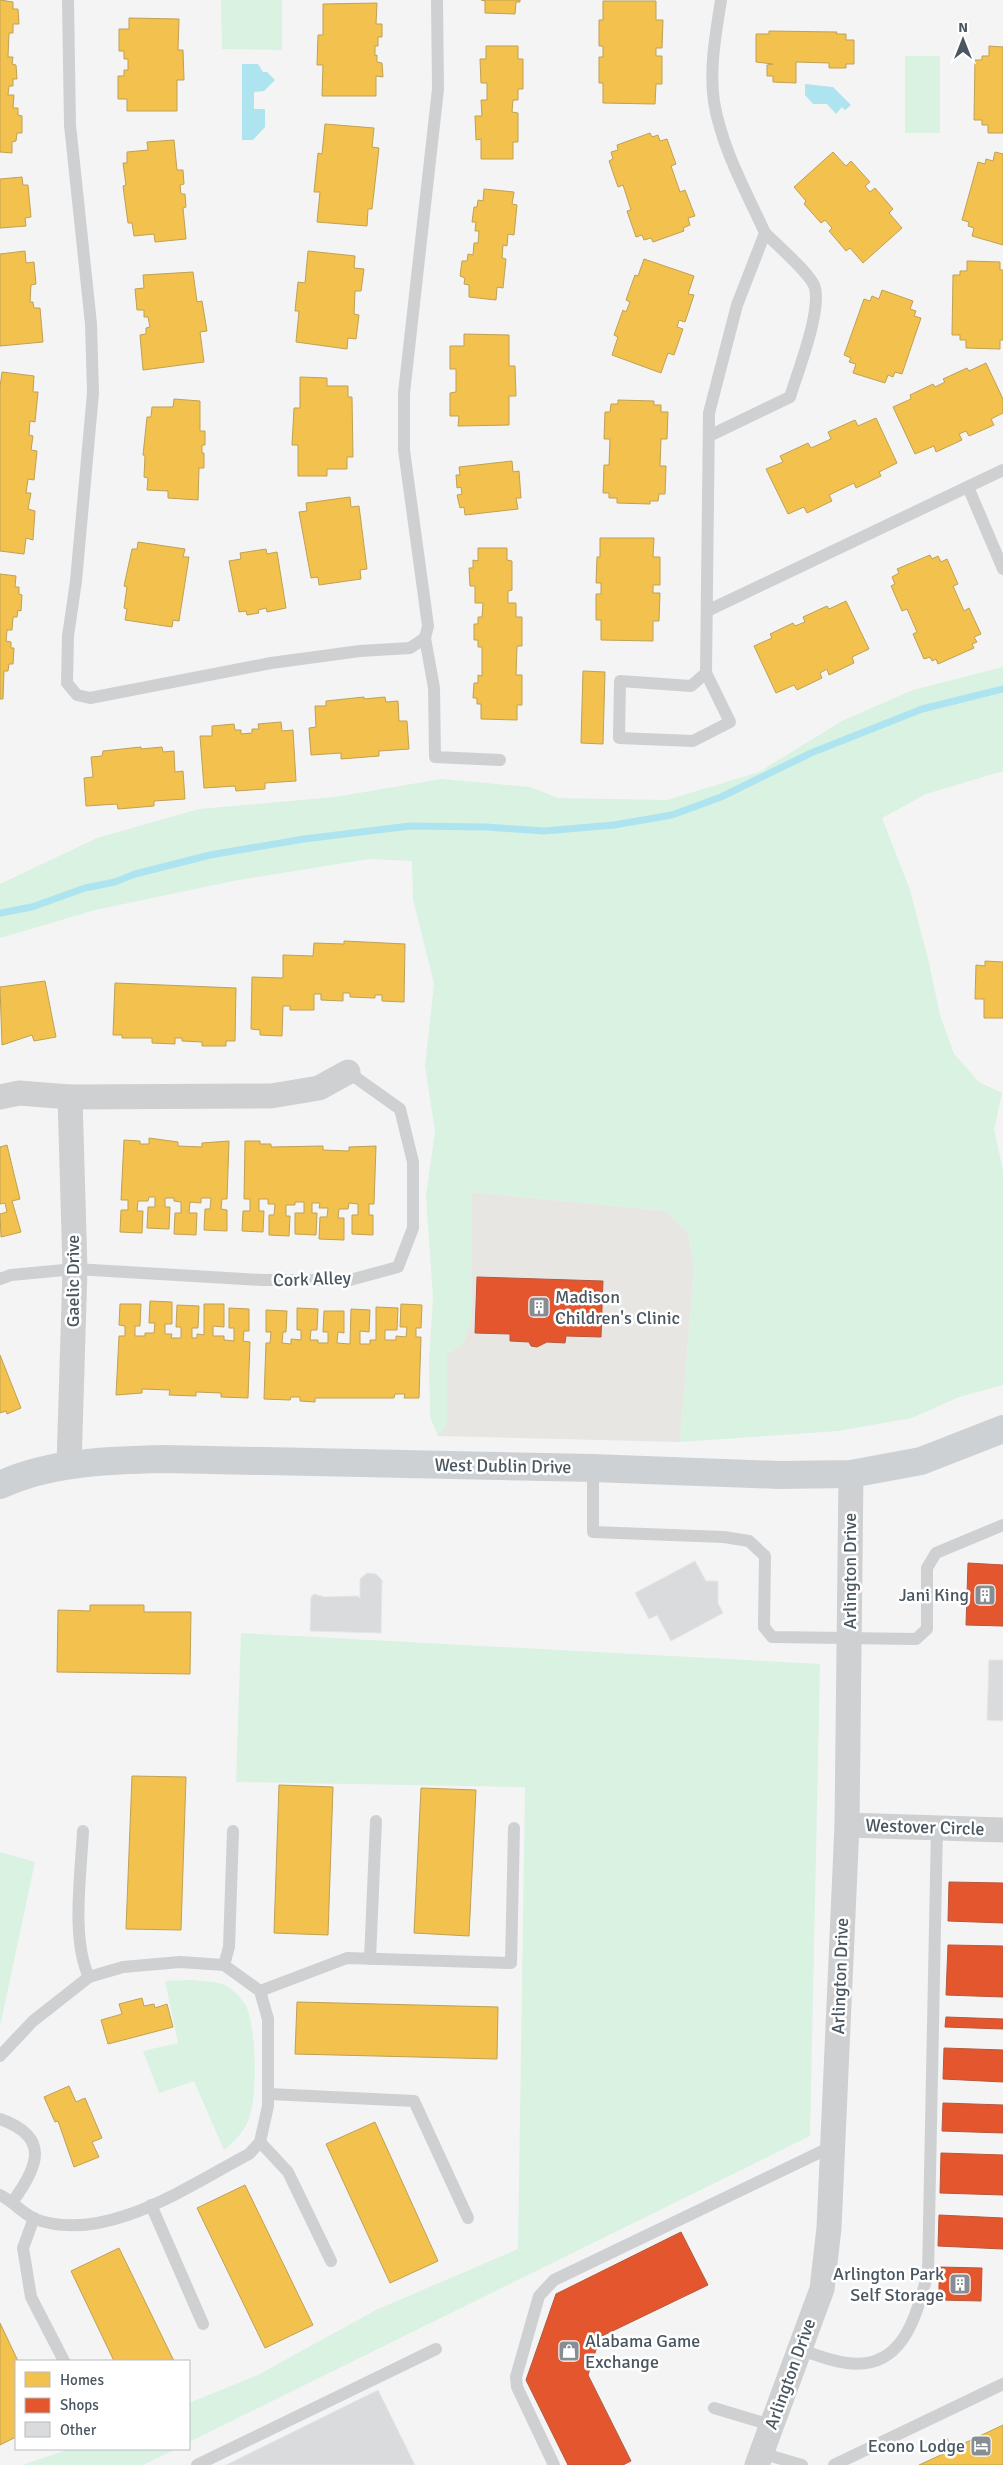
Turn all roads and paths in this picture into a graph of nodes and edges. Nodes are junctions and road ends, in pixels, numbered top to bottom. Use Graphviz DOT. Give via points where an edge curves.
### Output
graph roads {
  1 [pos="68,0"];
  2 [pos="437,0"];
  3 [pos="721,0"];
  4 [pos="765,233"];
  5 [pos="709,436"];
  6 [pos="1003,470"];
  7 [pos="968,487"];
  8 [pos="1003,569"];
  9 [pos="707,611"];
  10 [pos="425,638"];
  11 [pos="706,673"];
  12 [pos="500,760"];
  13 [pos="348,1072"];
  14 [pos="0,1097"];
  15 [pos="70,1097"];
  16 [pos="74,1269"];
  17 [pos="0,1279"];
  18 [pos="1003,1429"];
  19 [pos="69,1466"];
  20 [pos="594,1468"];
  21 [pos="850,1474"];
  22 [pos="0,1485"];
  23 [pos="1003,1524"];
  24 [pos="850,1639"];
  25 [pos="376,1821"];
  26 [pos="847,1825"];
  27 [pos="937,1827"];
  28 [pos="514,1828"];
  29 [pos="1003,1830"];
  30 [pos="83,1831"];
  31 [pos="233,1831"];
  32 [pos="370,1959"];
  33 [pos="224,1965"];
  34 [pos="89,1977"];
  35 [pos="260,1991"];
  36 [pos="0,2056"];
  37 [pos="269,2094"];
  38 [pos="0,2119"];
  39 [pos="260,2142"];
  40 [pos="833,2146"];
  41 [pos="0,2195"];
  42 [pos="12,2201"];
  43 [pos="151,2205"];
  44 [pos="34,2218"];
  45 [pos="468,2218"];
  46 [pos="331,2261"];
  47 [pos="203,2324"];
  48 [pos="436,2349"];
  49 [pos="798,2349"];
  50 [pos="63,2360"];
  51 [pos="1003,2384"];
  52 [pos="714,2408"];
  53 [pos="771,2424"];
  54 [pos="759,2459"];
  55 [pos="197,2465"];
  56 [pos="554,2465"];
  57 [pos="802,2465"];
  58 [pos="834,2465"];
  1 -- 10 [label="lane" via="70,125 91,324 93,393 68,636 67,684 77,695 90,698 271,663 410,648"];
  2 -- 10 [label="lane" via="438,89 404,393 404,450 428,626"];
  3 -- 4 [label="lane" via="713,53 714,102 726,150"];
  4 -- 5 [label="lane" via="737,305 709,413"];
  4 -- 5 [label="lane" via="799,266 815,287 815,314 790,397"];
  5 -- 9 [label="lane"];
  6 -- 7 [label="lane"];
  7 -- 8 [label="lane"];
  7 -- 9 [label="lane"];
  9 -- 11 [label="lane"];
  10 -- 12 [label="lane" via="434,688 435,757"];
  11 -- 11 [label="lane" via="691,686 620,681 619,738 693,741 730,722"];
  13 -- 15 [label="street" via="319,1088 271,1096"];
  13 -- 16 [label="lane, Cork Alley" via="400,1109 413,1162 413,1228 398,1267 350,1280 262,1280"];
  14 -- 15 [label="street" via="19,1093"];
  15 -- 16 [label="street, Gaelic Drive"];
  16 -- 17 [label="lane, Cork Alley"];
  16 -- 19 [label="street, Gaelic Drive"];
  18 -- 21 [label="street, West Dublin Drive" via="921,1461"];
  19 -- 20 [label="street, West Dublin Drive" via="97,1460 165,1459"];
  19 -- 22 [label="street, West Dublin Drive" via="15,1478"];
  20 -- 21 [label="street, West Dublin Drive"];
  20 -- 24 [label="lane" via="594,1532 724,1536 748,1541 765,1556 764,1626 772,1638"];
  21 -- 24 [label="street, Arlington Drive"];
  23 -- 24 [label="lane" via="936,1553 927,1568 927,1629 916,1638"];
  24 -- 26 [label="street, Arlington Drive"];
  25 -- 32 [label="lane"];
  26 -- 27 [label="street, Westover Circle"];
  26 -- 40 [label="street, Arlington Drive"];
  27 -- 29 [label="street, Westover Circle"];
  27 -- 49 [label="lane" via="928,2273 914,2323 891,2354 861,2364 846,2363"];
  28 -- 32 [label="lane" via="511,1963"];
  30 -- 34 [label="lane" via="79,1942 82,1962"];
  31 -- 33 [label="lane" via="229,1947"];
  32 -- 35 [label="lane" via="347,1958"];
  33 -- 34 [label="lane" via="180,1962 123,1967"];
  33 -- 35 [label="lane"];
  34 -- 36 [label="lane" via="33,2021"];
  35 -- 37 [label="lane" via="268,2019"];
  37 -- 39 [label="lane"];
  37 -- 45 [label="lane" via="414,2101"];
  38 -- 42 [label="lane" via="21,2129 35,2147 31,2176"];
  39 -- 43 [label="lane" via="248,2154"];
  39 -- 46 [label="lane" via="288,2172"];
  40 -- 49 [label="street, Arlington Drive" via="822,2289"];
  40 -- 56 [label="lane" via="554,2280 546,2287 539,2296 516,2377 517,2387"];
  41 -- 42 [label="lane"];
  42 -- 44 [label="lane"];
  43 -- 44 [label="lane" via="101,2224 71,2226"];
  43 -- 47 [label="lane"];
  44 -- 50 [label="lane" via="23,2248 31,2297"];
  48 -- 55 [label="lane"];
  49 -- 53 [label="street, Arlington Drive"];
  51 -- 58 [label="lane"];
  52 -- 53 [label="lane"];
  53 -- 54 [label="street, Arlington Drive"];
  54 -- 57 [label="lane"];
}
